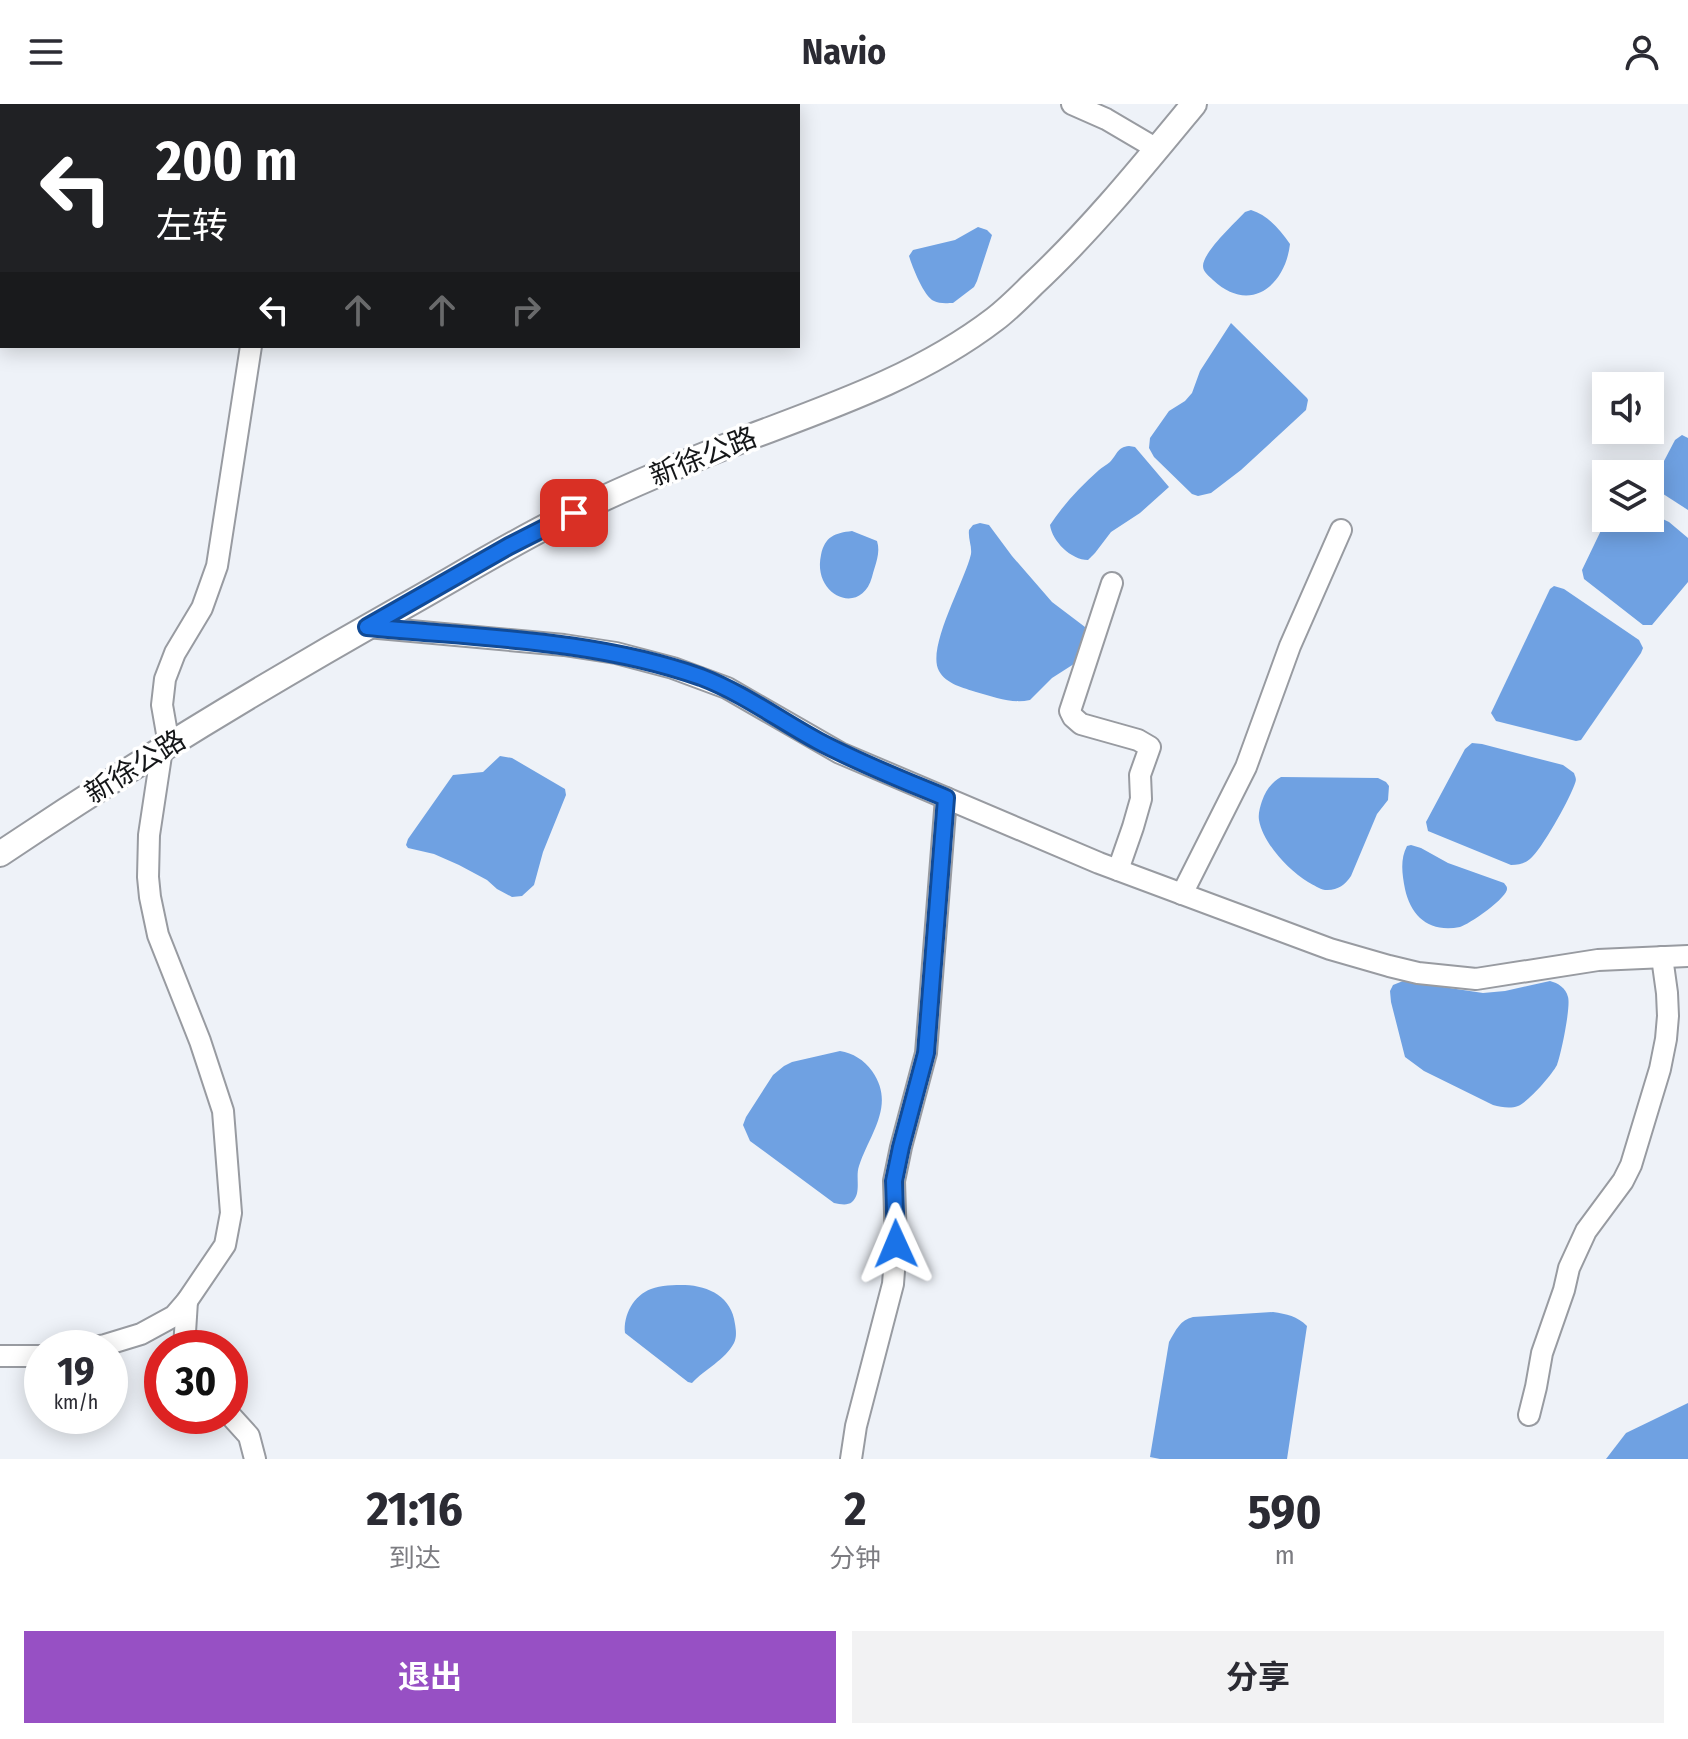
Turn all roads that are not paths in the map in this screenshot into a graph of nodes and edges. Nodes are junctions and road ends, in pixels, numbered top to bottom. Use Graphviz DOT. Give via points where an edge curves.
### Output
graph roads {
  1 [pos="1072,104"];
  2 [pos="1194,104"];
  3 [pos="1157,149"];
  4 [pos="251,348"];
  5 [pos="1341,530"];
  6 [pos="1112,583"];
  7 [pos="367,627"];
  8 [pos="165,747"];
  9 [pos="946,798"];
  10 [pos="0,854"];
  11 [pos="1118,870"];
  12 [pos="1182,894"];
  13 [pos="1688,956"];
  14 [pos="1662,957"];
  15 [pos="187,1301"];
  16 [pos="185,1330"];
  17 [pos="128,1338"];
  18 [pos="0,1356"];
  19 [pos="24,1356"];
  20 [pos="1529,1415"];
  21 [pos="247,1434"];
  22 [pos="255,1459"];
  23 [pos="851,1459"];
  1 -- 3 [label="street"];
  2 -- 3 [label="main road, 新徐公路"];
  3 -- 7 [label="main road, 新徐公路" via="1049,269 997,318 947,351 864,393 597,501"];
  4 -- 8 [label="street" via="217,566 165,679"];
  5 -- 12 [label="street" via="1290,646 1246,767"];
  6 -- 11 [label="street" via="1070,711 1081,724 1150,747 1140,775 1141,799"];
  7 -- 8 [label="main road, 新徐公路"];
  7 -- 9 [label="street" via="564,645 673,668 727,688 840,753"];
  8 -- 10 [label="main road, 新徐公路"];
  8 -- 15 [label="street" via="149,835 150,897 161,943 223,1111 231,1213 225,1245"];
  9 -- 11 [label="street"];
  9 -- 23 [label="street" via="926,1053 894,1181 893,1284"];
  11 -- 12 [label="street"];
  12 -- 14 [label="street" via="1359,959 1447,977 1476,979 1598,960"];
  13 -- 14 [label="street"];
  14 -- 20 [label="street" via="1668,1016 1660,1069 1631,1165 1586,1231 1569,1268"];
  15 -- 16 [label="street"];
  15 -- 17 [label="street" via="174,1316"];
  18 -- 19 [label="street"];
  21 -- 22 [label="street"];
}
